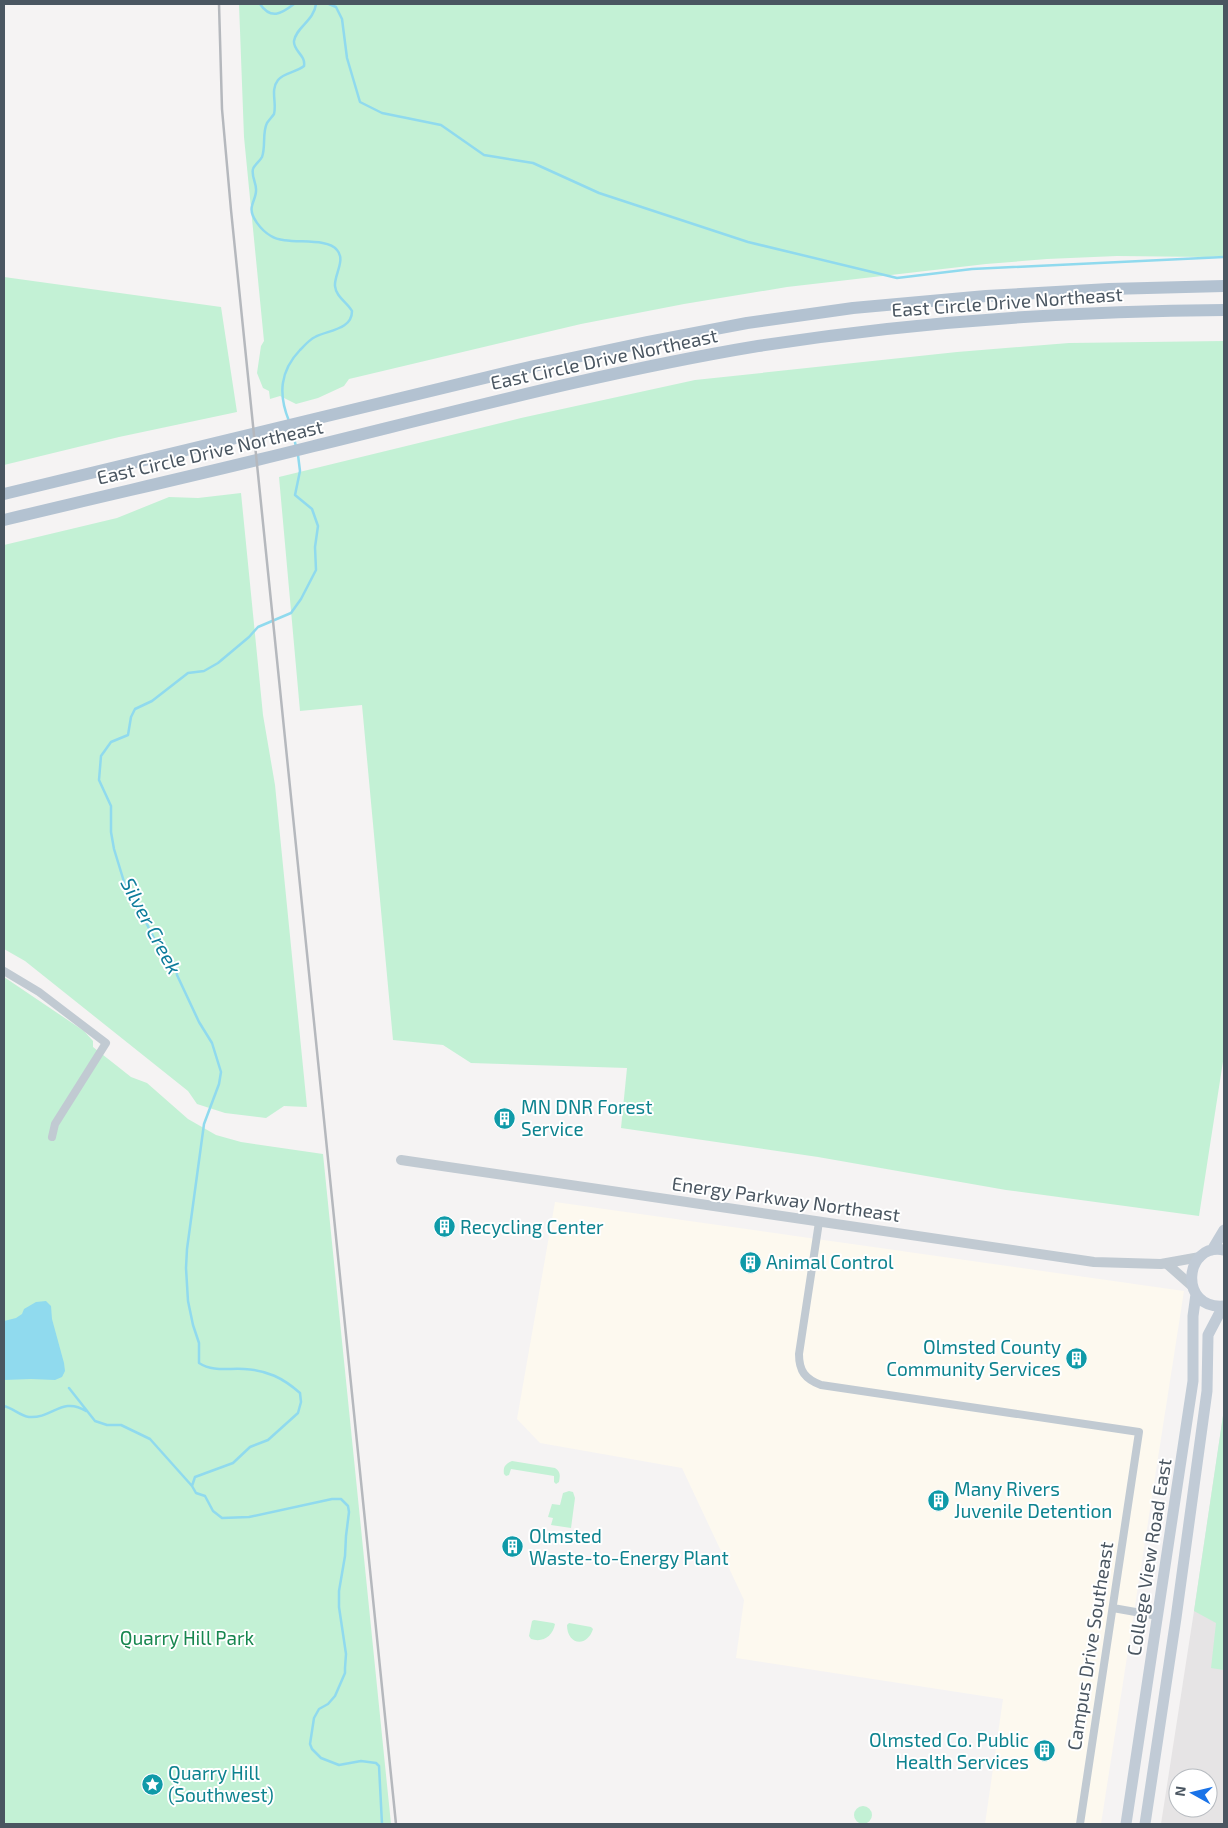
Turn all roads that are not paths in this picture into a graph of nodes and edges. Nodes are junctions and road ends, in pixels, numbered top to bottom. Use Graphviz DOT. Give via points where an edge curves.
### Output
graph roads {
  1 [pos="1224,285"];
  2 [pos="1180,310"];
  3 [pos="1224,310"];
  4 [pos="1224,315"];
  5 [pos="4,494"];
  6 [pos="4,520"];
  7 [pos="4,971"];
  8 [pos="52,1137"];
  9 [pos="401,1160"];
  10 [pos="819,1222"];
  11 [pos="1224,1230"];
  12 [pos="1212,1250"];
  13 [pos="1224,1250"];
  14 [pos="1200,1257"];
  15 [pos="1166,1263"];
  16 [pos="1194,1290"];
  17 [pos="1224,1307"];
  18 [pos="1113,1608"];
  19 [pos="1158,1616"];
  20 [pos="1080,1824"];
  21 [pos="1126,1824"];
  22 [pos="1145,1824"];
  1 -- 5 [label="main road, East Circle Drive Northeast" via="977,296 767,320 606,350"];
  2 -- 3 [label="main road, East Circle Drive Northeast"];
  2 -- 4 [label="main road"];
  2 -- 6 [label="main road, East Circle Drive Northeast" via="940,324 767,345 600,376"];
  7 -- 8 [label="street" via="39,992 106,1043 55,1124"];
  9 -- 10 [label="street, Energy Parkway Northeast"];
  10 -- 15 [label="street, Energy Parkway Northeast" via="1094,1262"];
  10 -- 18 [label="street, Campus Drive Southeast" via="799,1354 802,1373 807,1378 821,1385 1140,1432"];
  11 -- 12 [label="main road"];
  12 -- 13 [label="main road"];
  12 -- 14 [label="main road"];
  14 -- 15 [label="street, Energy Parkway Northeast"];
  14 -- 16 [label="main road, College View Road East" via="1191,1276"];
  15 -- 16 [label="street"];
  16 -- 17 [label="main road" via="1205,1302"];
  16 -- 19 [label="main road, College View Road East" via="1193,1381"];
  17 -- 22 [label="main road, College View Road East" via="1208,1335 1207,1391"];
  18 -- 19 [label="street"];
  18 -- 20 [label="street, Campus Drive Southeast"];
  19 -- 21 [label="main road, College View Road East"];
}
